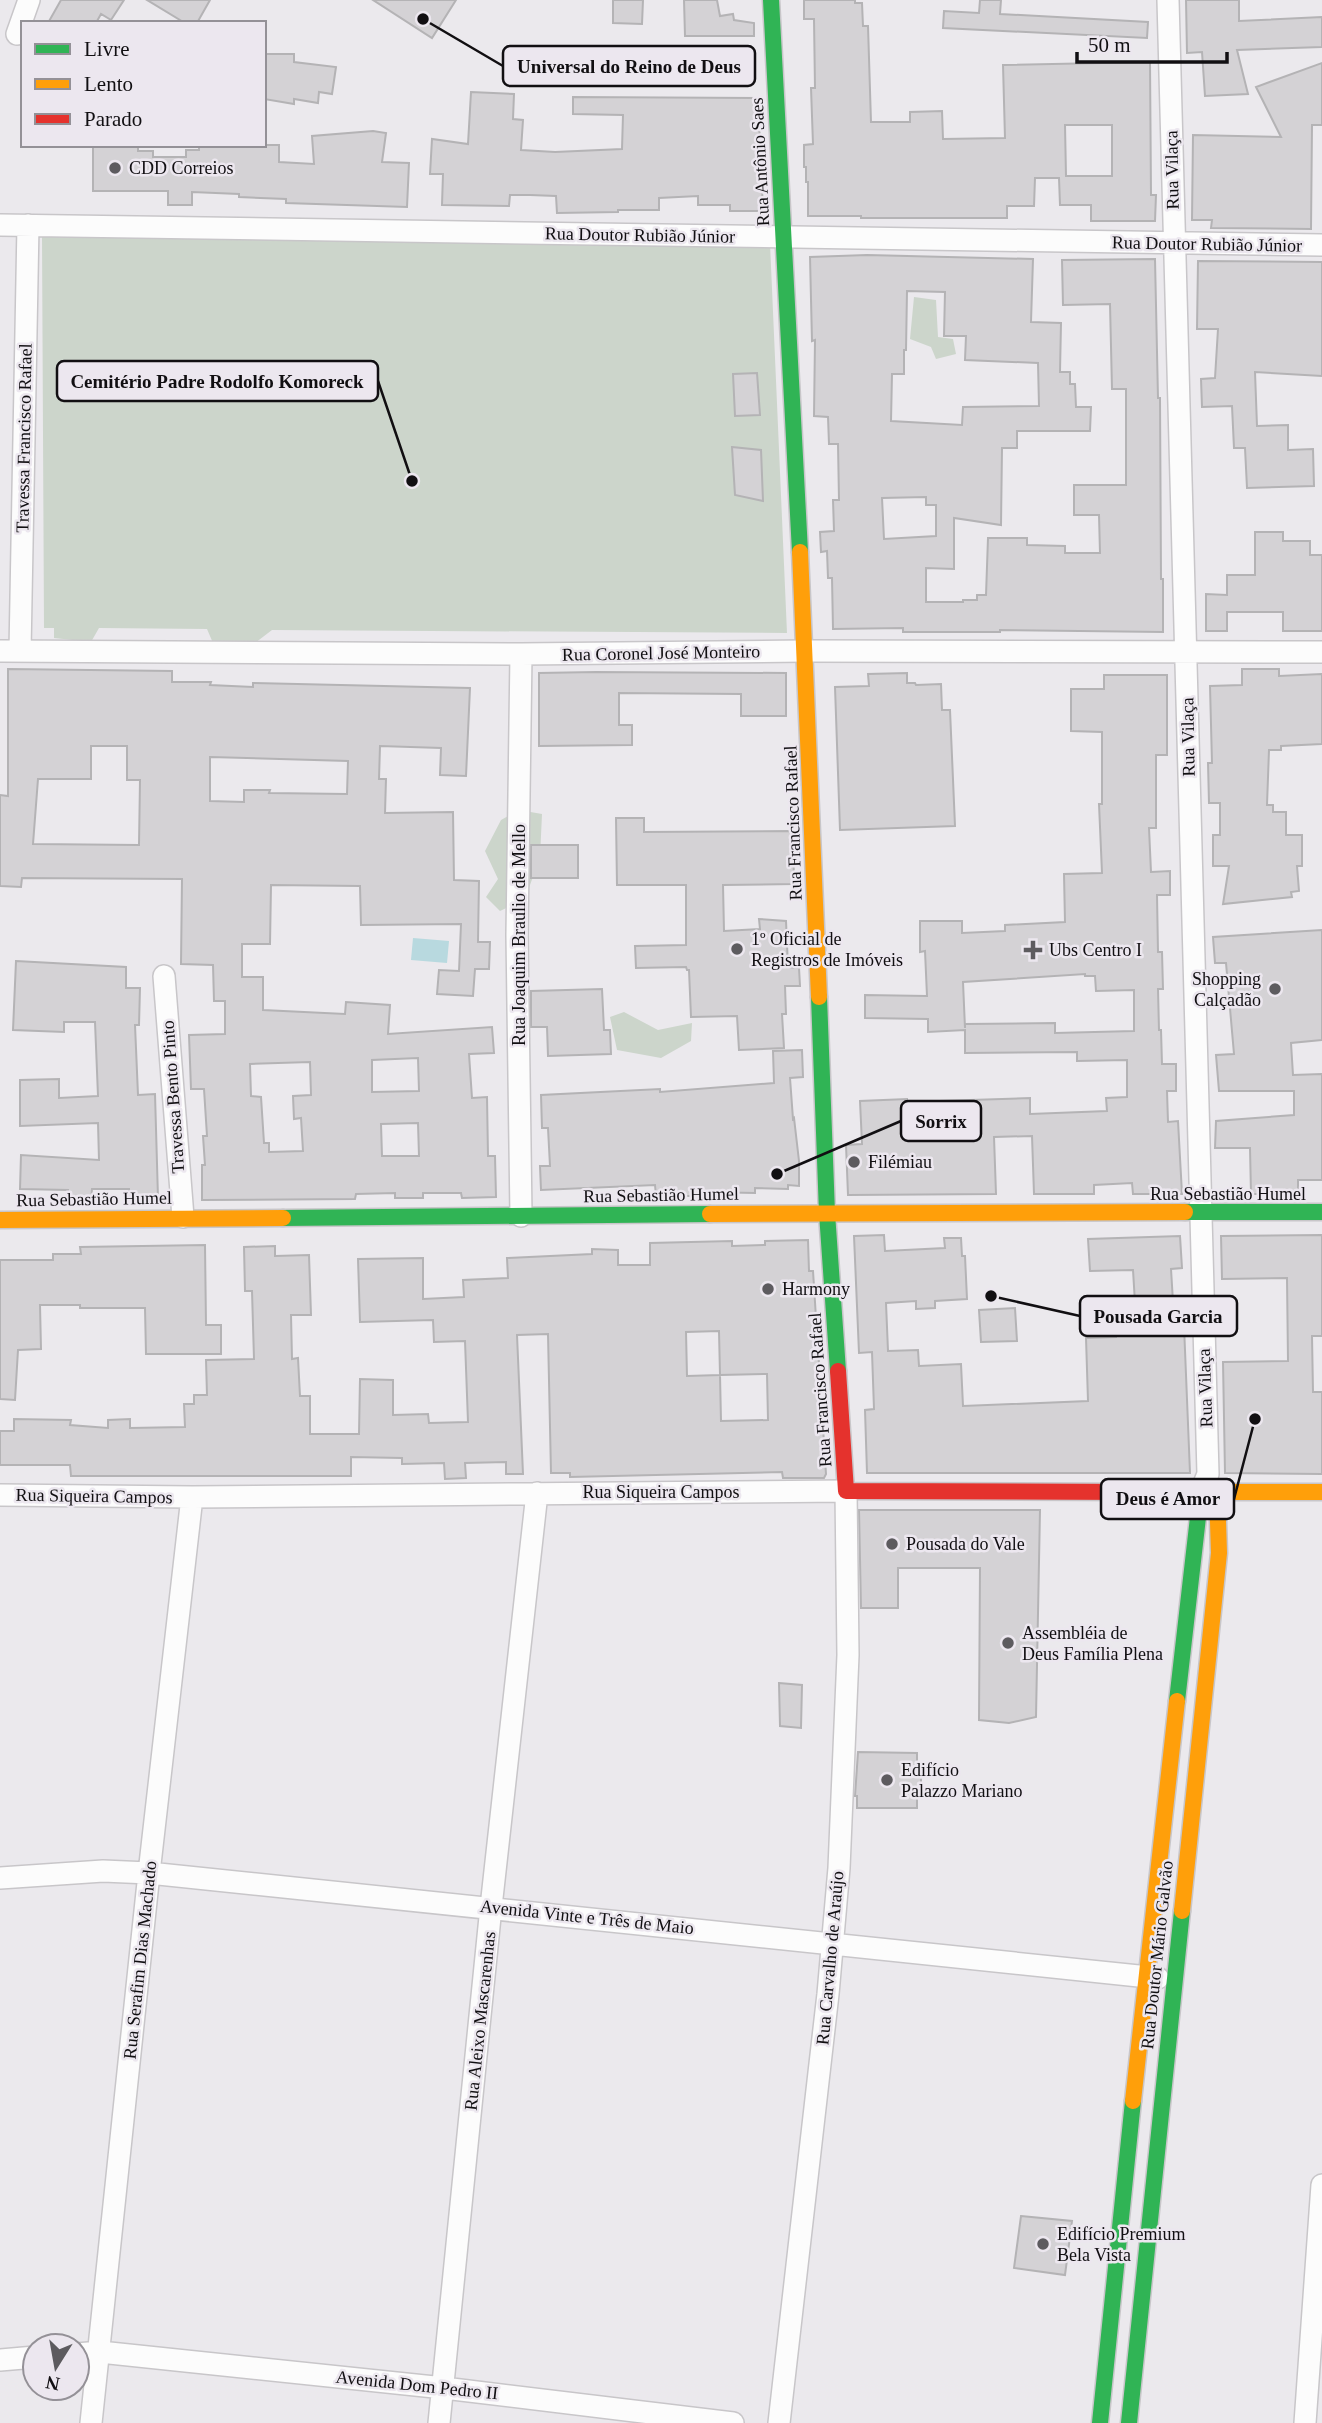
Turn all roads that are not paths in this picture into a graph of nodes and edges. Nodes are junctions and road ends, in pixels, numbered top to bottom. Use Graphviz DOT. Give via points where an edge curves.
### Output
graph roads {
  1 [pos="29,0"];
  2 [pos="771,0"];
  3 [pos="1168,0"];
  4 [pos="22,21"];
  5 [pos="21,23"];
  6 [pos="17,34"];
  7 [pos="0,225"];
  8 [pos="28,225"];
  9 [pos="783,237"];
  10 [pos="1174,244"];
  11 [pos="1322,246"];
  12 [pos="10,651"];
  13 [pos="805,651"];
  14 [pos="1322,652"];
  15 [pos="1186,653"];
  16 [pos="521,654"];
  17 [pos="164,976"];
  18 [pos="1322,1212"];
  19 [pos="827,1213"];
  20 [pos="1200,1214"];
  21 [pos="520,1216"];
  22 [pos="183,1217"];
  23 [pos="0,1220"];
  24 [pos="1209,1485"];
  25 [pos="846,1491"];
  26 [pos="1322,1492"];
  27 [pos="537,1493"];
  28 [pos="0,1495"];
  29 [pos="192,1497"];
  30 [pos="149,1873"];
  31 [pos="0,1878"];
  32 [pos="491,1907"];
  33 [pos="833,1943"];
  34 [pos="1146,1977"];
  35 [pos="1173,1980"];
  36 [pos="1322,2185"];
  37 [pos="100,2352"];
  38 [pos="91,2353"];
  39 [pos="21,2358"];
  40 [pos="0,2360"];
  41 [pos="444,2388"];
  42 [pos="91,2423"];
  43 [pos="439,2423"];
  44 [pos="733,2423"];
  45 [pos="779,2423"];
  46 [pos="1100,2423"];
  47 [pos="1129,2423"];
  48 [pos="1306,2423"];
  1 -- 4 [label="street"];
  2 -- 9 [label="street, Rua Antônio Saes"];
  3 -- 10 [label="street, Rua Vilaça"];
  5 -- 6 [label="street"];
  7 -- 8 [label="street, Rua Doutor Rubião Júnior"];
  8 -- 9 [label="street, Rua Doutor Rubião Júnior"];
  8 -- 12 [label="street, Travessa Francisco Rafael"];
  9 -- 10 [label="street, Rua Doutor Rubião Júnior"];
  9 -- 13 [label="street, Rua Francisco Rafael"];
  10 -- 11 [label="street, Rua Doutor Rubião Júnior"];
  10 -- 15 [label="street, Rua Vilaça"];
  12 -- 16 [label="street, Rua Coronel José Monteiro"];
  13 -- 15 [label="street, Rua Coronel José Monteiro"];
  13 -- 16 [label="street, Rua Coronel José Monteiro"];
  13 -- 19 [label="street, Rua Francisco Rafael"];
  14 -- 15 [label="street, Rua Coronel José Monteiro"];
  15 -- 20 [label="street, Rua Vilaça"];
  16 -- 21 [label="street, Rua Joaquim Braulio de Mello"];
  17 -- 22 [label="street, Travessa Bento Pinto"];
  18 -- 20 [label="street, Rua Sebastião Humel"];
  19 -- 20 [label="street, Rua Sebastião Humel"];
  19 -- 21 [label="street, Rua Sebastião Humel"];
  19 -- 25 [label="street, Rua Francisco Rafael"];
  20 -- 24 [label="street, Rua Vilaça"];
  21 -- 22 [label="street, Rua Sebastião Humel"];
  22 -- 23 [label="street, Rua Sebastião Humel"];
  24 -- 25 [label="street, Rua Siqueira Campos"];
  24 -- 26 [label="street, Rua Siqueira Campos"];
  24 -- 34 [label="street, Rua Doutor Mário Galvão"];
  24 -- 35 [label="street, Rua Doutor Mário Galvão" via="1219,1553"];
  25 -- 27 [label="street, Rua Siqueira Campos"];
  25 -- 33 [label="street, Rua Carvalho de Araújo" via="849,1655"];
  27 -- 29 [label="street, Rua Siqueira Campos"];
  27 -- 32 [label="street, Rua Aleixo Mascarenhas"];
  28 -- 29 [label="street, Rua Siqueira Campos"];
  29 -- 30 [label="street, Rua Serafim Dias Machado"];
  30 -- 31 [label="street, Avenida Vinte e Três de Maio" via="103,1871"];
  30 -- 32 [label="street, Avenida Vinte e Três de Maio"];
  30 -- 37 [label="street, Rua Serafim Dias Machado"];
  32 -- 33 [label="street, Avenida Vinte e Três de Maio"];
  32 -- 41 [label="street, Rua Aleixo Mascarenhas"];
  33 -- 34 [label="street, Avenida Vinte e Três de Maio"];
  33 -- 45 [label="street, Rua Carvalho de Araújo"];
  34 -- 35 [label="street, Avenida Vinte e Três de Maio"];
  34 -- 46 [label="street, Rua Doutor Mário Galvão"];
  35 -- 47 [label="street, Rua Doutor Mário Galvão"];
  36 -- 48 [label="street"];
  37 -- 38 [label="street, Avenida Dom Pedro II"];
  37 -- 41 [label="street, Avenida Dom Pedro II"];
  37 -- 42 [label="street, Rua Serafim Dias Machado"];
  39 -- 40 [label="street"];
  41 -- 43 [label="street, Rua Aleixo Mascarenhas"];
  41 -- 44 [label="street, Avenida Dom Pedro II"];
}
